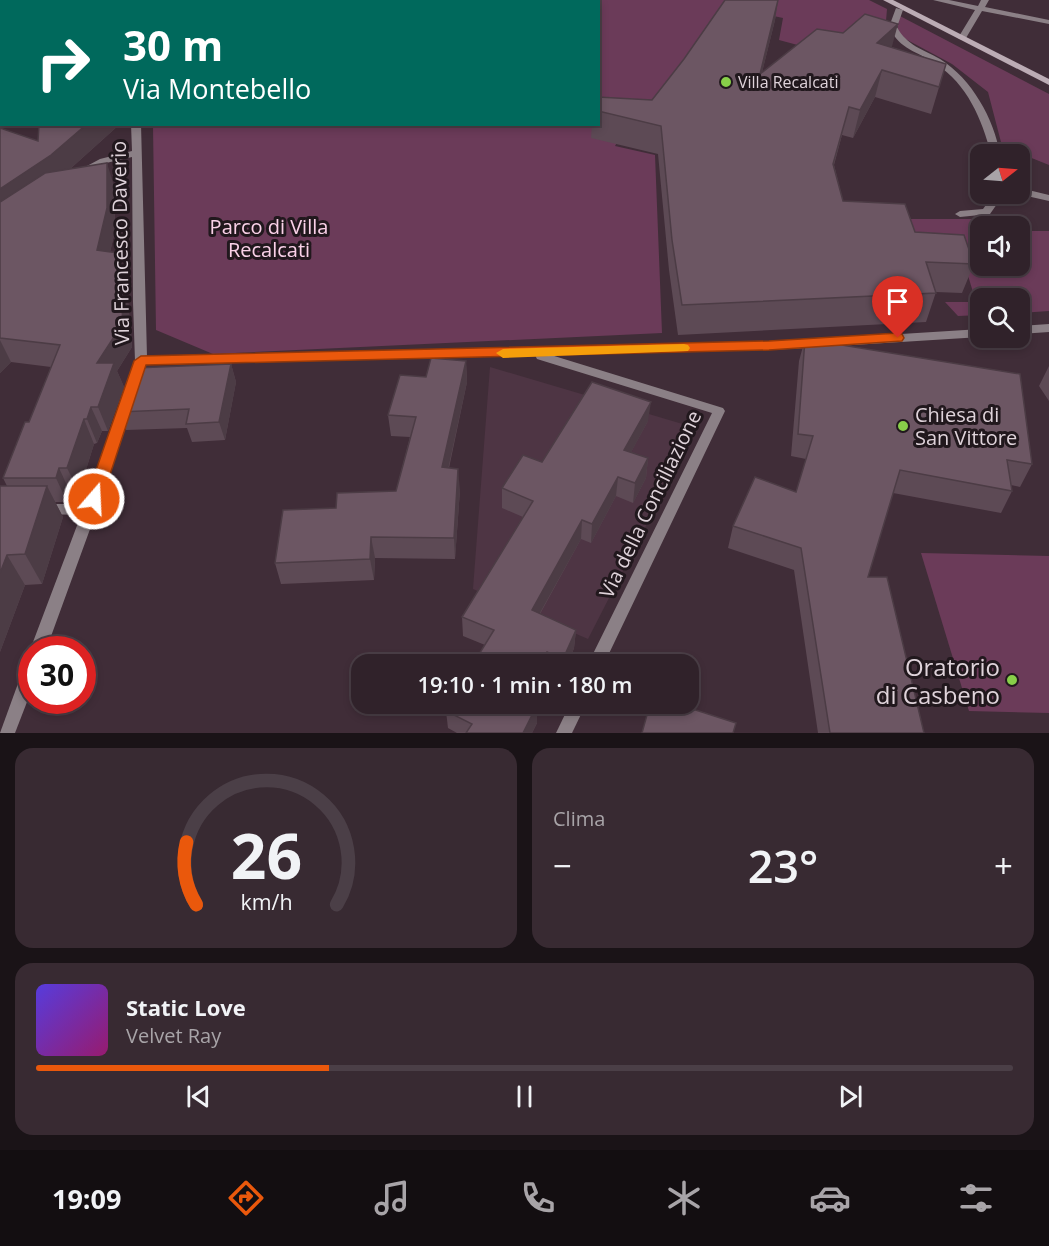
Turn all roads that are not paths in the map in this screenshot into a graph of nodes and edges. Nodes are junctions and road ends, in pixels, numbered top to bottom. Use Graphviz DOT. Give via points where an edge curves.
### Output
graph roads {
  1 [pos="887,0"];
  2 [pos="937,0"];
  3 [pos="985,0"];
  4 [pos="982,9"];
  5 [pos="898,10"];
  6 [pos="1049,22"];
  7 [pos="962,38"];
  8 [pos="1049,82"];
  9 [pos="136,126"];
  10 [pos="993,144"];
  11 [pos="137,153"];
  12 [pos="67,180"];
  13 [pos="1030,193"];
  14 [pos="1049,198"];
  15 [pos="992,204"];
  16 [pos="960,214"];
  17 [pos="1049,328"];
  18 [pos="1030,329"];
  19 [pos="970,334"];
  20 [pos="531,352"];
  21 [pos="141,361"];
  22 [pos="33,509"];
  23 [pos="89,510"];
  24 [pos="43,636"];
  25 [pos="601,654"];
  26 [pos="18,704"];
  27 [pos="573,714"];
  28 [pos="7,733"];
  29 [pos="564,733"];
  1 -- 7 [label="street"];
  2 -- 4 [label="street"];
  3 -- 4 [label="street"];
  4 -- 6 [label="street"];
  4 -- 7 [label="street"];
  5 -- 10 [label="street" via="893,27 899,41 940,63 968,89 989,127"];
  7 -- 8 [label="street"];
  9 -- 11 [label="street, Via Francesco Daverio"];
  11 -- 12 [label="street" via="103,161"];
  11 -- 21 [label="street, Via Francesco Daverio"];
  13 -- 14 [label="street"];
  15 -- 16 [label="street" via="986,212"];
  17 -- 18 [label="street"];
  19 -- 20 [label="street" via="789,345"];
  20 -- 21 [label="street"];
  20 -- 25 [label="street, Via della Conciliazione" via="719,411"];
  21 -- 23 [label="street"];
  22 -- 23 [label="street"];
  23 -- 24 [label="street"];
  26 -- 28 [label="street"];
  27 -- 29 [label="street"];
}
